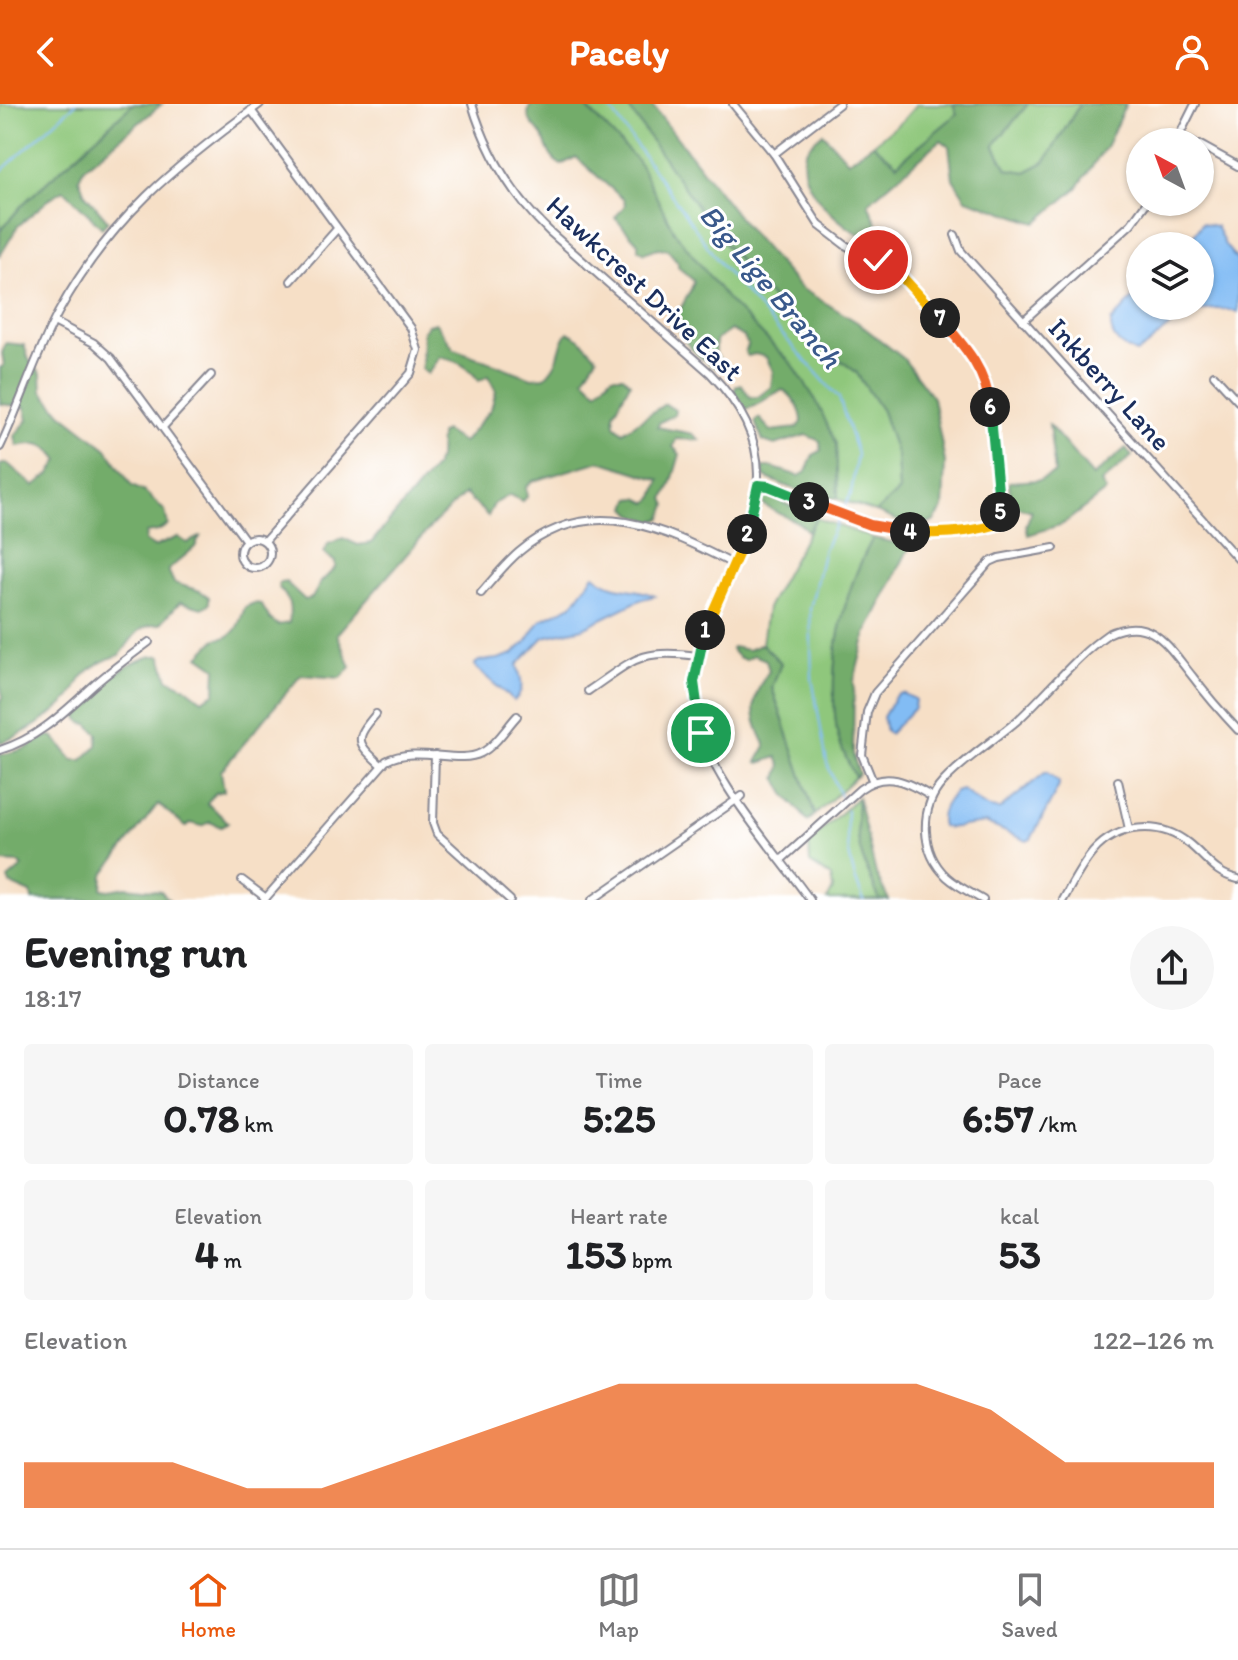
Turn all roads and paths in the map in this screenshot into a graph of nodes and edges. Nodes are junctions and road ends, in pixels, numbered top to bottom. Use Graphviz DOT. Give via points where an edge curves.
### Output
graph roads {
  1 [pos="260,104"];
  2 [pos="472,104"];
  3 [pos="733,104"];
  4 [pos="839,104"];
  5 [pos="1195,104"];
  6 [pos="251,110"];
  7 [pos="1183,128"];
  8 [pos="1214,153"];
  9 [pos="774,154"];
  10 [pos="1238,166"];
  11 [pos="1137,216"];
  12 [pos="337,229"];
  13 [pos="955,235"];
  14 [pos="291,281"];
  15 [pos="1023,321"];
  16 [pos="54,322"];
  17 [pos="211,375"];
  18 [pos="1214,375"];
  19 [pos="1238,401"];
  20 [pos="163,427"];
  21 [pos="0,447"];
  22 [pos="758,485"];
  23 [pos="246,541"];
  24 [pos="265,541"];
  25 [pos="1054,548"];
  26 [pos="1238,559"];
  27 [pos="733,564"];
  28 [pos="481,593"];
  29 [pos="149,642"];
  30 [pos="697,656"];
  31 [pos="588,691"];
  32 [pos="376,714"];
  33 [pos="517,716"];
  34 [pos="1238,730"];
  35 [pos="0,750"];
  36 [pos="435,755"];
  37 [pos="381,765"];
  38 [pos="1118,781"];
  39 [pos="873,782"];
  40 [pos="932,797"];
  41 [pos="739,798"];
  42 [pos="1129,829"];
  43 [pos="781,860"];
  44 [pos="1238,879"];
  45 [pos="242,880"];
  46 [pos="265,899"];
  47 [pos="510,900"];
  48 [pos="592,900"];
  49 [pos="810,900"];
  50 [pos="983,900"];
  51 [pos="1063,900"];
  1 -- 6 [label="street"];
  2 -- 22 [label="street, Hawkcrest Drive East" via="492,157 526,207 729,394 754,442"];
  3 -- 9 [label="street"];
  4 -- 9 [label="street"];
  5 -- 7 [label="street"];
  6 -- 12 [label="street"];
  6 -- 16 [label="street" via="170,172 127,214 82,273"];
  8 -- 10 [label="street"];
  9 -- 22 [label="street" via="819,225 903,278 976,361 989,395 1002,523 955,533 901,531"];
  11 -- 15 [label="street"];
  12 -- 14 [label="street"];
  12 -- 24 [label="street" via="411,328 416,362"];
  13 -- 15 [label="street, Inkberry Lane" via="961,251"];
  15 -- 26 [label="street, Inkberry Lane"];
  16 -- 20 [label="street" via="103,350"];
  16 -- 21 [label="street"];
  17 -- 20 [label="street"];
  18 -- 19 [label="street"];
  20 -- 23 [label="street"];
  22 -- 27 [label="street, Hawkcrest Drive East" via="753,515"];
  23 -- 24 [label="street"];
  23 -- 24 [label="street" via="240,552 254,568 264,565 270,553"];
  25 -- 39 [label="street" via="986,565 875,693 862,755"];
  27 -- 28 [label="street" via="647,525 588,521 531,542"];
  27 -- 30 [label="street, Hawkcrest Drive East"];
  29 -- 35 [label="street" via="52,724"];
  30 -- 31 [label="street" via="644,655"];
  30 -- 41 [label="street, Hawkcrest Drive East" via="695,702 701,733 713,762"];
  32 -- 37 [label="street" via="359,739"];
  33 -- 36 [label="street" via="483,753"];
  34 -- 40 [label="street" via="1165,641 1143,629 1125,628 1101,639"];
  36 -- 37 [label="street" via="403,755"];
  36 -- 47 [label="street" via="437,834"];
  37 -- 46 [label="street"];
  38 -- 42 [label="street"];
  39 -- 40 [label="street" via="903,781"];
  39 -- 43 [label="street"];
  40 -- 50 [label="street" via="926,830 933,859 954,883"];
  41 -- 43 [label="street, Hawkcrest Drive East"];
  41 -- 48 [label="street"];
  42 -- 44 [label="street" via="1153,828 1176,835 1214,869"];
  42 -- 51 [label="street" via="1094,850"];
  43 -- 49 [label="street, Hawkcrest Drive East"];
  45 -- 46 [label="street"];
}
